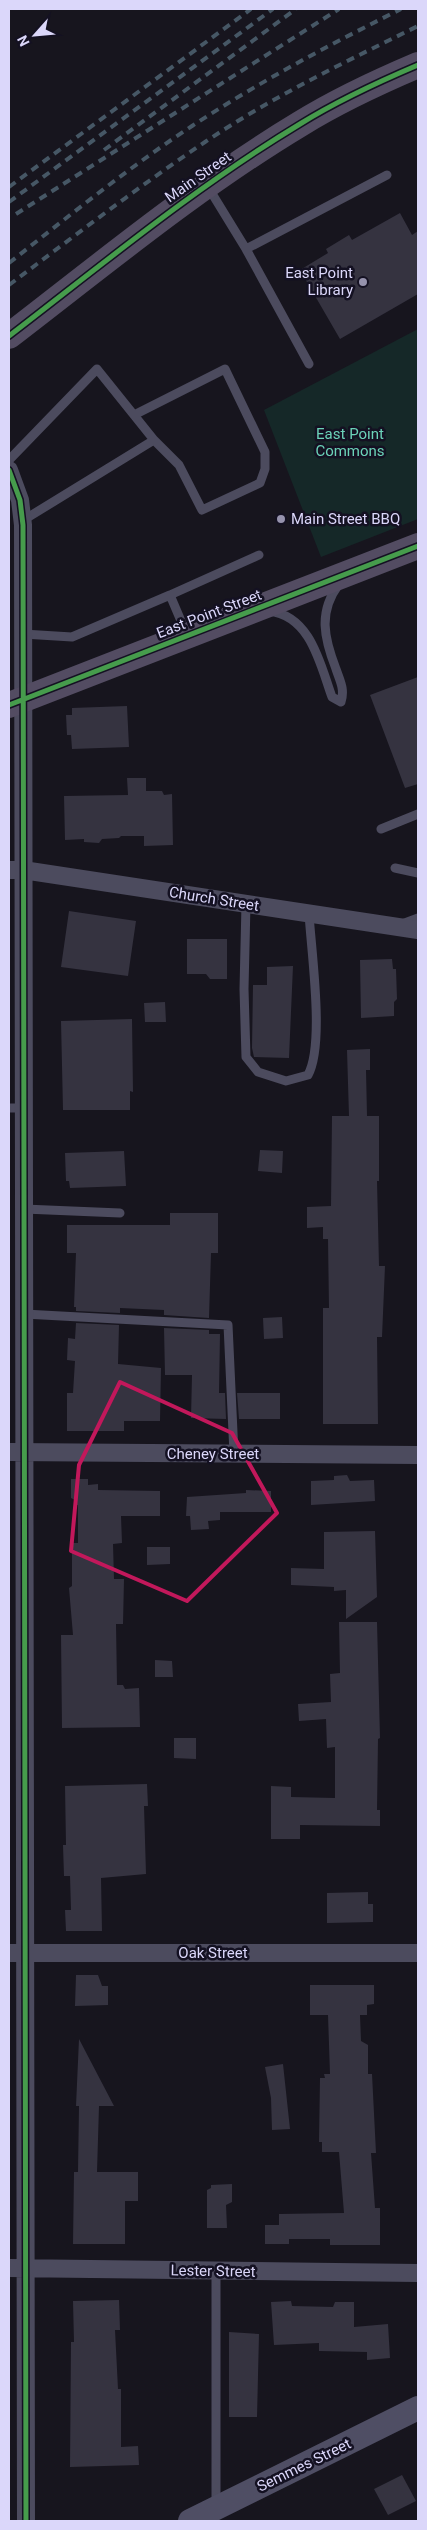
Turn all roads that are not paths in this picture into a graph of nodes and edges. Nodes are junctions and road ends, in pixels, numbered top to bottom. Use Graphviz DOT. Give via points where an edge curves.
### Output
graph roads {
  1 [pos="418,65"];
  2 [pos="387,175"];
  3 [pos="207,185"];
  4 [pos="246,249"];
  5 [pos="9,336"];
  6 [pos="309,364"];
  7 [pos="134,415"];
  8 [pos="154,440"];
  9 [pos="9,460"];
  10 [pos="9,470"];
  11 [pos="22,521"];
  12 [pos="418,546"];
  13 [pos="259,555"];
  14 [pos="346,574"];
  15 [pos="170,595"];
  16 [pos="253,610"];
  17 [pos="23,634"];
  18 [pos="187,636"];
  19 [pos="16,702"];
  20 [pos="418,814"];
  21 [pos="381,829"];
  22 [pos="395,868"];
  23 [pos="16,870"];
  24 [pos="418,873"];
  25 [pos="246,904"];
  26 [pos="309,913"];
  27 [pos="418,918"];
  28 [pos="395,926"];
  29 [pos="418,930"];
  30 [pos="16,1108"];
  31 [pos="24,1209"];
  32 [pos="120,1213"];
  33 [pos="24,1314"];
  34 [pos="16,1452"];
  35 [pos="234,1454"];
  36 [pos="418,1455"];
  37 [pos="17,1953"];
  38 [pos="418,1953"];
  39 [pos="17,2268"];
  40 [pos="216,2271"];
  41 [pos="418,2273"];
  42 [pos="418,2408"];
  43 [pos="216,2508"];
  44 [pos="26,2521"];
  45 [pos="190,2521"];
  1 -- 3 [label="main road, Main Street" via="368,87 300,124"];
  2 -- 4 [label="lane"];
  3 -- 4 [label="lane"];
  3 -- 5 [label="main road, Main Street"];
  4 -- 6 [label="lane"];
  7 -- 8 [label="lane"];
  7 -- 8 [label="lane" via="225,369 265,452 265,469 260,483 202,510 179,465"];
  7 -- 9 [label="lane" via="97,369"];
  8 -- 11 [label="lane"];
  10 -- 11 [label="street" via="20,500"];
  11 -- 17 [label="street"];
  12 -- 14 [label="main road, East Point Street"];
  13 -- 15 [label="lane"];
  14 -- 16 [label="main road, East Point Street"];
  14 -- 16 [label="lane" via="332,594 324,618 326,643 344,692 342,702 332,697 314,647 304,631 290,618 272,611"];
  15 -- 17 [label="lane" via="72,638"];
  15 -- 18 [label="lane"];
  16 -- 18 [label="main road, East Point Street"];
  17 -- 19 [label="street"];
  18 -- 19 [label="main road, East Point Street"];
  19 -- 23 [label="street"];
  20 -- 21 [label="lane"];
  22 -- 24 [label="lane"];
  23 -- 25 [label="street, Church Street"];
  23 -- 30 [label="street"];
  25 -- 26 [label="street, Church Street"];
  25 -- 26 [label="lane" via="246,1057 258,1072 286,1082 308,1074 314,1065 317,1036"];
  26 -- 28 [label="street, Church Street"];
  27 -- 28 [label="lane"];
  28 -- 29 [label="street, Church Street"];
  30 -- 31 [label="street"];
  31 -- 32 [label="lane"];
  31 -- 33 [label="street"];
  33 -- 34 [label="street"];
  33 -- 35 [label="lane" via="228,1325"];
  34 -- 35 [label="street, Cheney Street"];
  34 -- 37 [label="street"];
  35 -- 36 [label="street, Cheney Street"];
  37 -- 38 [label="street, Oak Street"];
  37 -- 39 [label="street"];
  39 -- 40 [label="street, Lester Street"];
  39 -- 44 [label="street"];
  40 -- 41 [label="street, Lester Street"];
  40 -- 43 [label="lane"];
  42 -- 43 [label="street, Semmes Street"];
  43 -- 45 [label="street, Semmes Street"];
}
